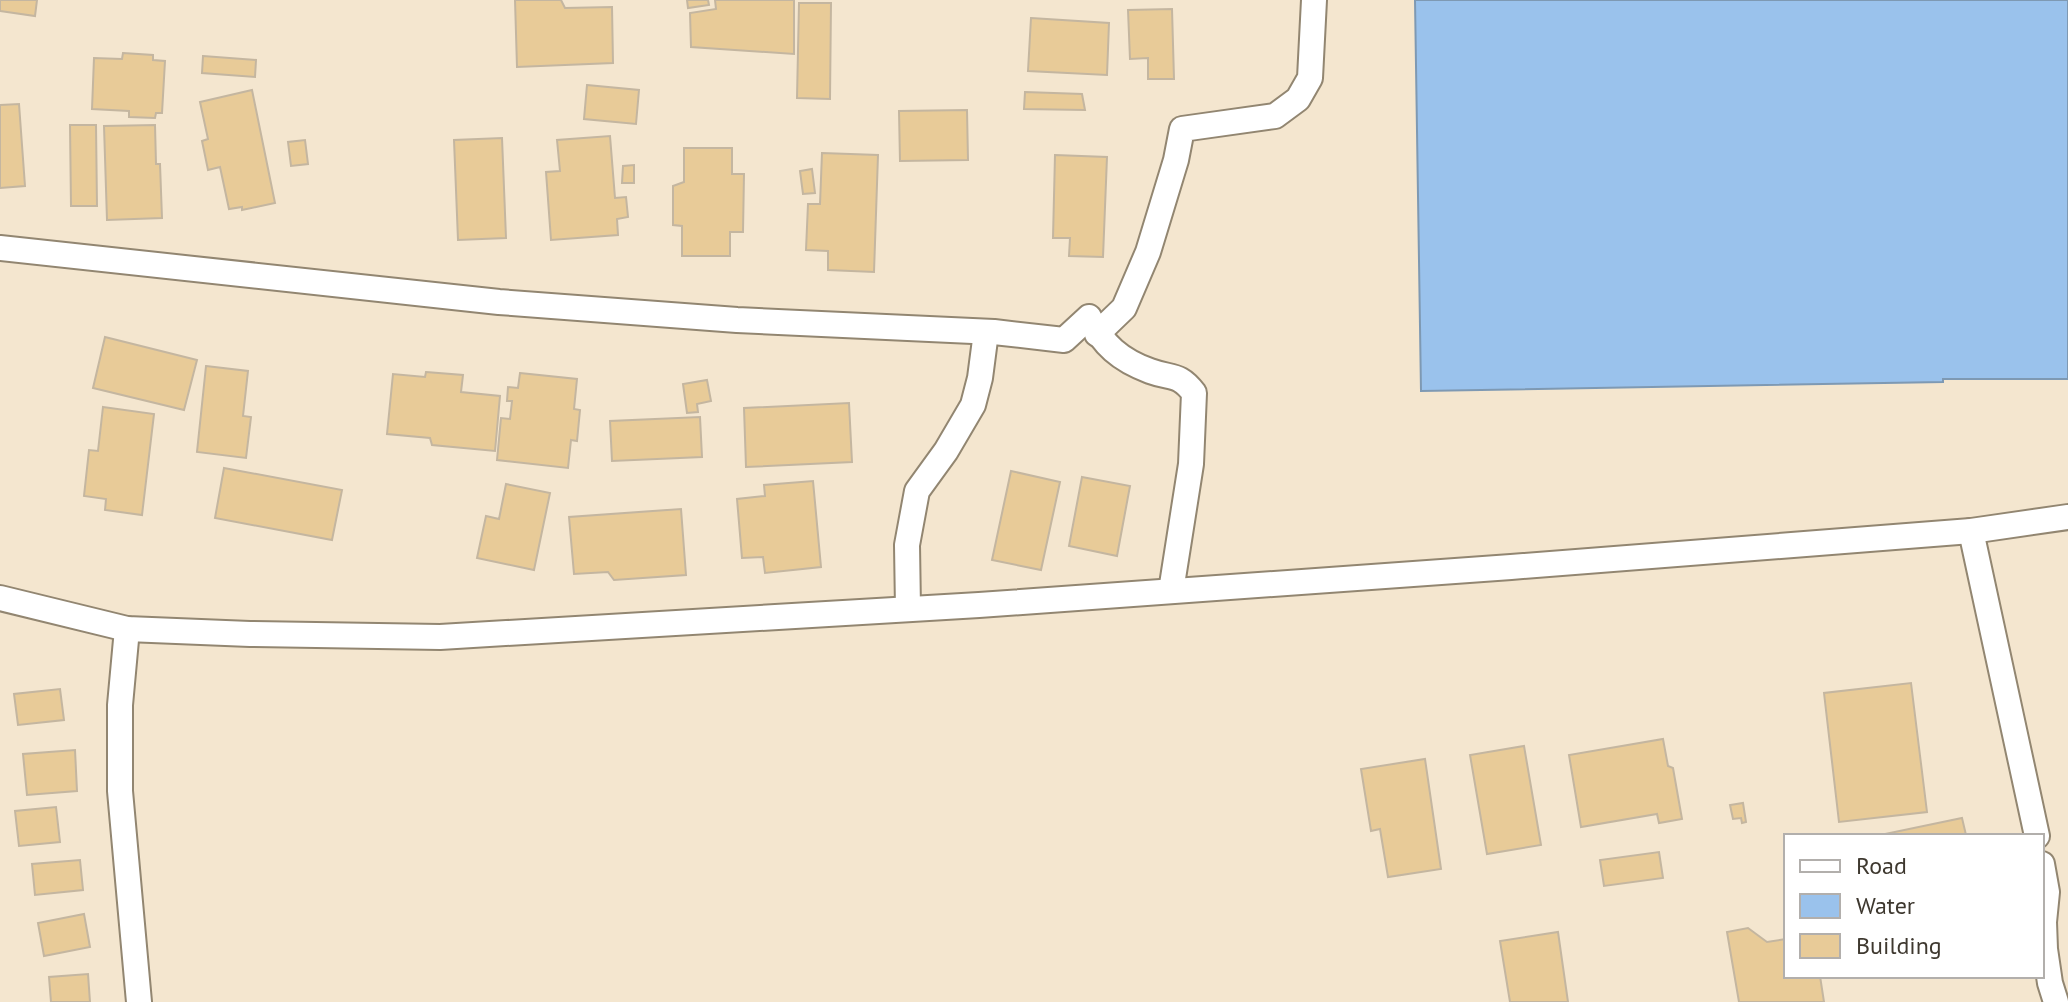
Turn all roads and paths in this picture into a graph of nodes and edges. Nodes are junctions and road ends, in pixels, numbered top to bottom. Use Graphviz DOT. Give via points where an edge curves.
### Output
graph roads {
  1 [pos="1314,0"];
  2 [pos="0,248"];
  3 [pos="986,332"];
  4 [pos="1097,334"];
  5 [pos="2068,517"];
  6 [pos="1971,531"];
  7 [pos="1171,591"];
  8 [pos="0,598"];
  9 [pos="908,609"];
  10 [pos="127,629"];
  11 [pos="2037,834"];
  12 [pos="2044,875"];
  13 [pos="2044,922"];
  14 [pos="2044,922"];
  15 [pos="139,1002"];
  16 [pos="2056,1002"];
  1 -- 4 [label="street" via="1310,78 1298,99 1275,116 1182,129 1148,252 1124,308"];
  2 -- 3 [label="street" via="499,302"];
  3 -- 4 [label="street" via="1064,340 1089,317"];
  3 -- 9 [label="street" via="973,405 917,491 907,545"];
  4 -- 7 [label="street" via="1114,353 1149,371 1184,380 1194,393 1191,464"];
  5 -- 6 [label="street"];
  6 -- 7 [label="street"];
  6 -- 11 [label="street"];
  7 -- 9 [label="street"];
  8 -- 10 [label="street"];
  9 -- 10 [label="street" via="440,637"];
  10 -- 15 [label="street" via="120,791"];
  12 -- 13 [label="street"];
  14 -- 16 [label="street"];
}
